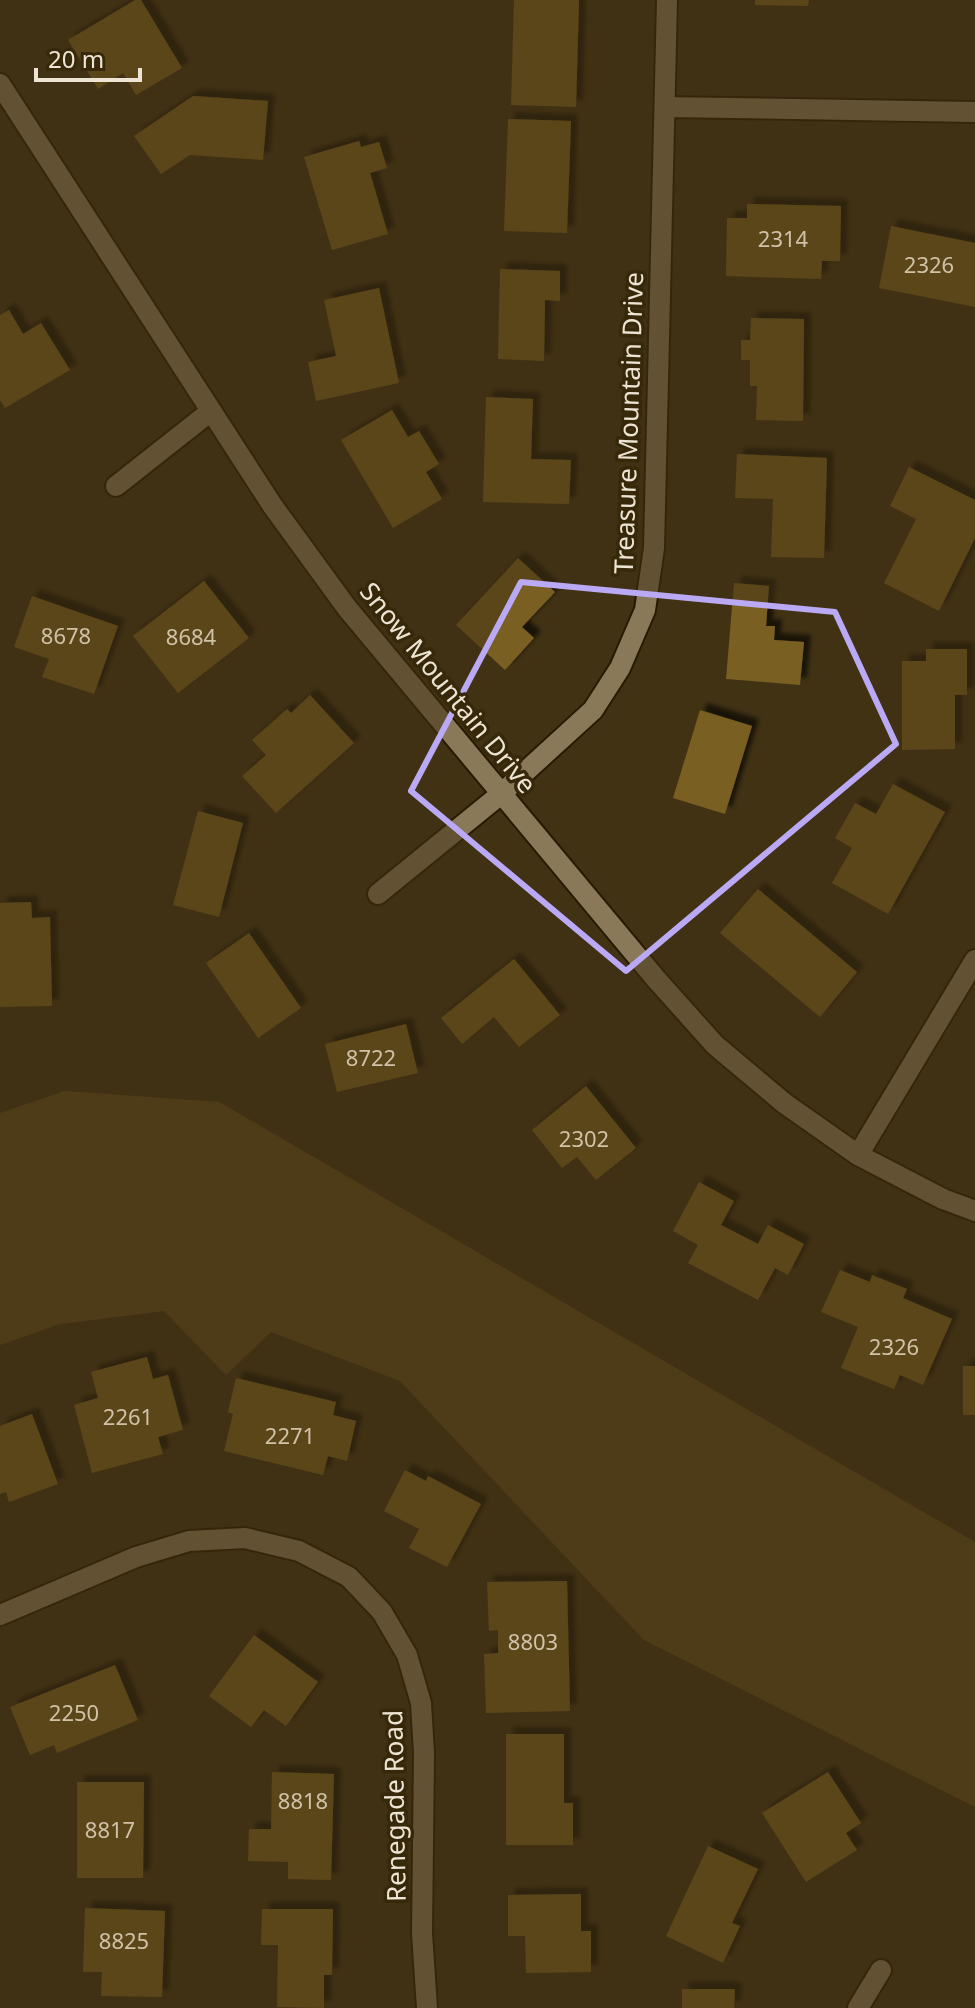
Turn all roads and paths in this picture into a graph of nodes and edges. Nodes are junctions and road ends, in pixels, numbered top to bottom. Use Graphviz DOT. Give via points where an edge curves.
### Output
graph roads {
  1 [pos="667,0"];
  2 [pos="0,84"];
  3 [pos="665,107"];
  4 [pos="975,112"];
  5 [pos="211,411"];
  6 [pos="116,486"];
  7 [pos="501,794"];
  8 [pos="378,894"];
  9 [pos="975,960"];
  10 [pos="858,1155"];
  11 [pos="975,1211"];
  12 [pos="0,1615"];
  13 [pos="881,1970"];
  14 [pos="427,2008"];
  15 [pos="858,2008"];
  1 -- 3 [label="street, Treasure Mountain Drive"];
  2 -- 5 [label="street, Snow Mountain Drive"];
  3 -- 4 [label="street"];
  3 -- 7 [label="street, Treasure Mountain Drive" via="654,548 645,610 620,668 593,710"];
  5 -- 6 [label="street"];
  5 -- 7 [label="street, Snow Mountain Drive" via="347,608"];
  7 -- 8 [label="street, Treasure Mountain Drive"];
  7 -- 10 [label="street, Snow Mountain Drive" via="715,1045"];
  9 -- 10 [label="street"];
  10 -- 11 [label="street, Snow Mountain Drive"];
  12 -- 14 [label="street, Renegade Road" via="136,1557 189,1541 245,1538 299,1551 349,1577 382,1612 407,1655 421,1703"];
  13 -- 15 [label="street"];
}
